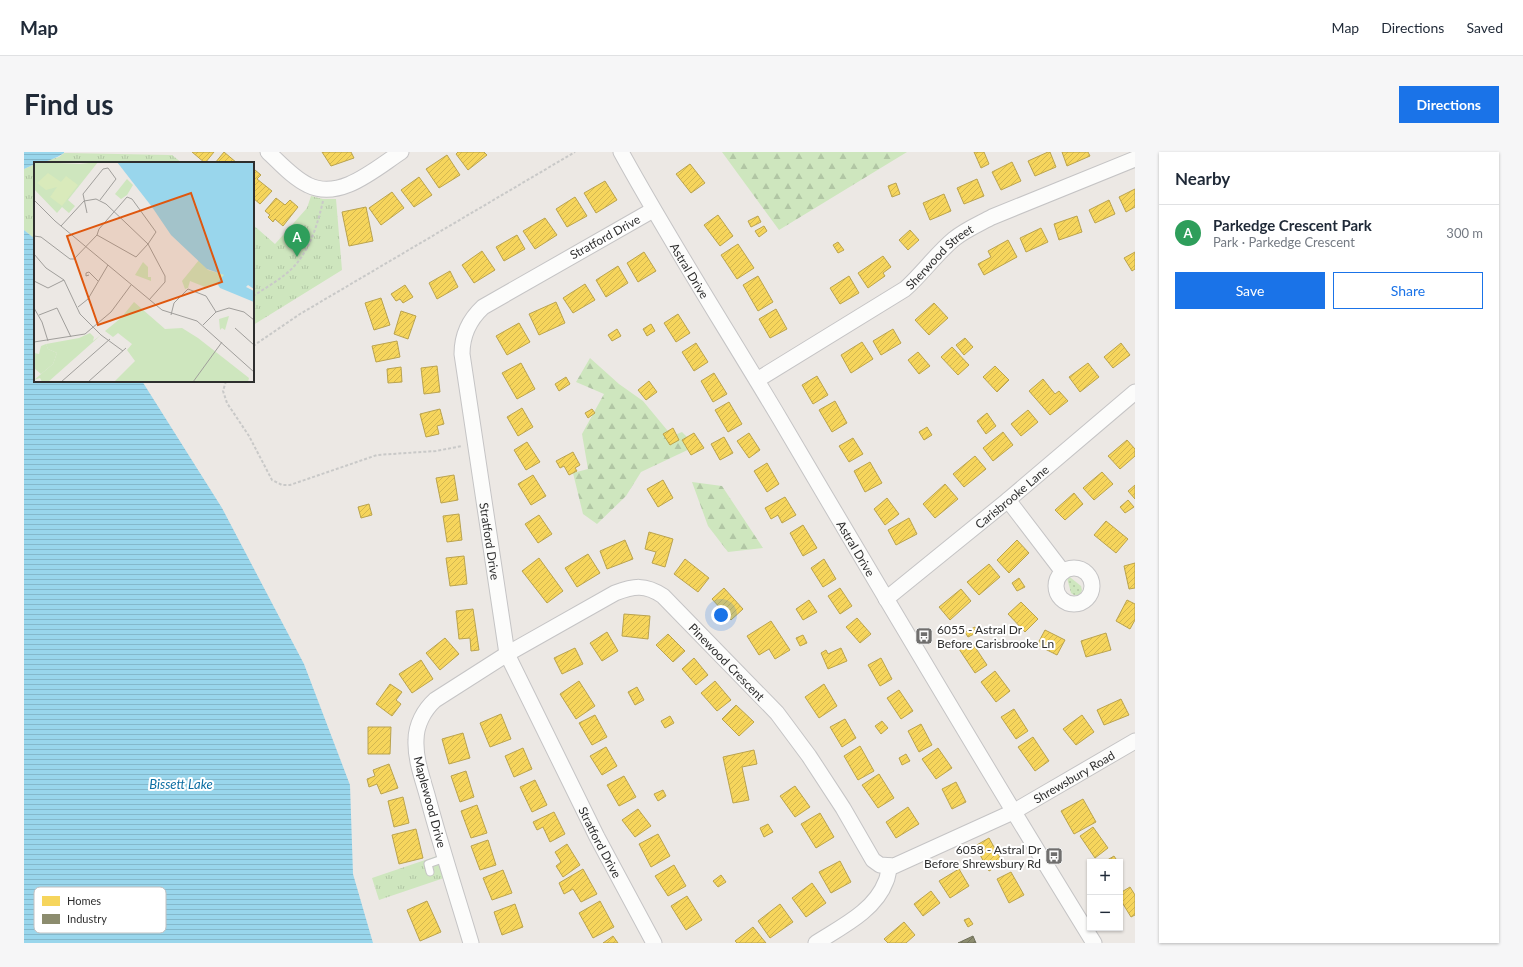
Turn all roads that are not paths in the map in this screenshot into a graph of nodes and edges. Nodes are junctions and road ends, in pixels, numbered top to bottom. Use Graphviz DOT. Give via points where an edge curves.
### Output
graph roads {
  1 [pos="268,152"];
  2 [pos="401,152"];
  3 [pos="621,152"];
  4 [pos="1135,159"];
  5 [pos="653,210"];
  6 [pos="757,380"];
  7 [pos="1135,392"];
  8 [pos="1008,500"];
  9 [pos="1063,572"];
  10 [pos="886,599"];
  11 [pos="507,654"];
  12 [pos="1135,741"];
  13 [pos="1013,812"];
  14 [pos="445,858"];
  15 [pos="890,866"];
  16 [pos="430,872"];
  17 [pos="472,943"];
  18 [pos="654,943"];
  19 [pos="816,943"];
  20 [pos="1094,943"];
  1 -- 2 [label="street" via="300,181 313,188 325,190 347,186"];
  3 -- 5 [label="street, Astral Drive"];
  4 -- 6 [label="street, Sherwood Street" via="992,217 972,228 955,238 905,289"];
  5 -- 6 [label="street, Astral Drive"];
  5 -- 11 [label="street, Stratford Drive" via="487,303 474,316 465,331 462,354"];
  6 -- 10 [label="street, Astral Drive"];
  7 -- 8 [label="street, Carisbrooke Lane"];
  8 -- 9 [label="street"];
  8 -- 10 [label="street, Carisbrooke Lane"];
  10 -- 13 [label="street, Astral Drive"];
  11 -- 14 [label="street, Maplewood Drive" via="435,700 424,713 416,732 418,760"];
  11 -- 15 [label="street, Pinewood Crescent" via="615,593 639,587 657,592 777,713 843,808 873,860 880,865"];
  11 -- 18 [label="street, Stratford Drive" via="597,837"];
  12 -- 13 [label="street, Shrewsbury Road"];
  13 -- 15 [label="street"];
  13 -- 20 [label="street, Astral Drive"];
  14 -- 16 [label="lane" via="428,864"];
  14 -- 17 [label="street, Maplewood Drive"];
  15 -- 19 [label="street" via="886,882 861,914"];
}
